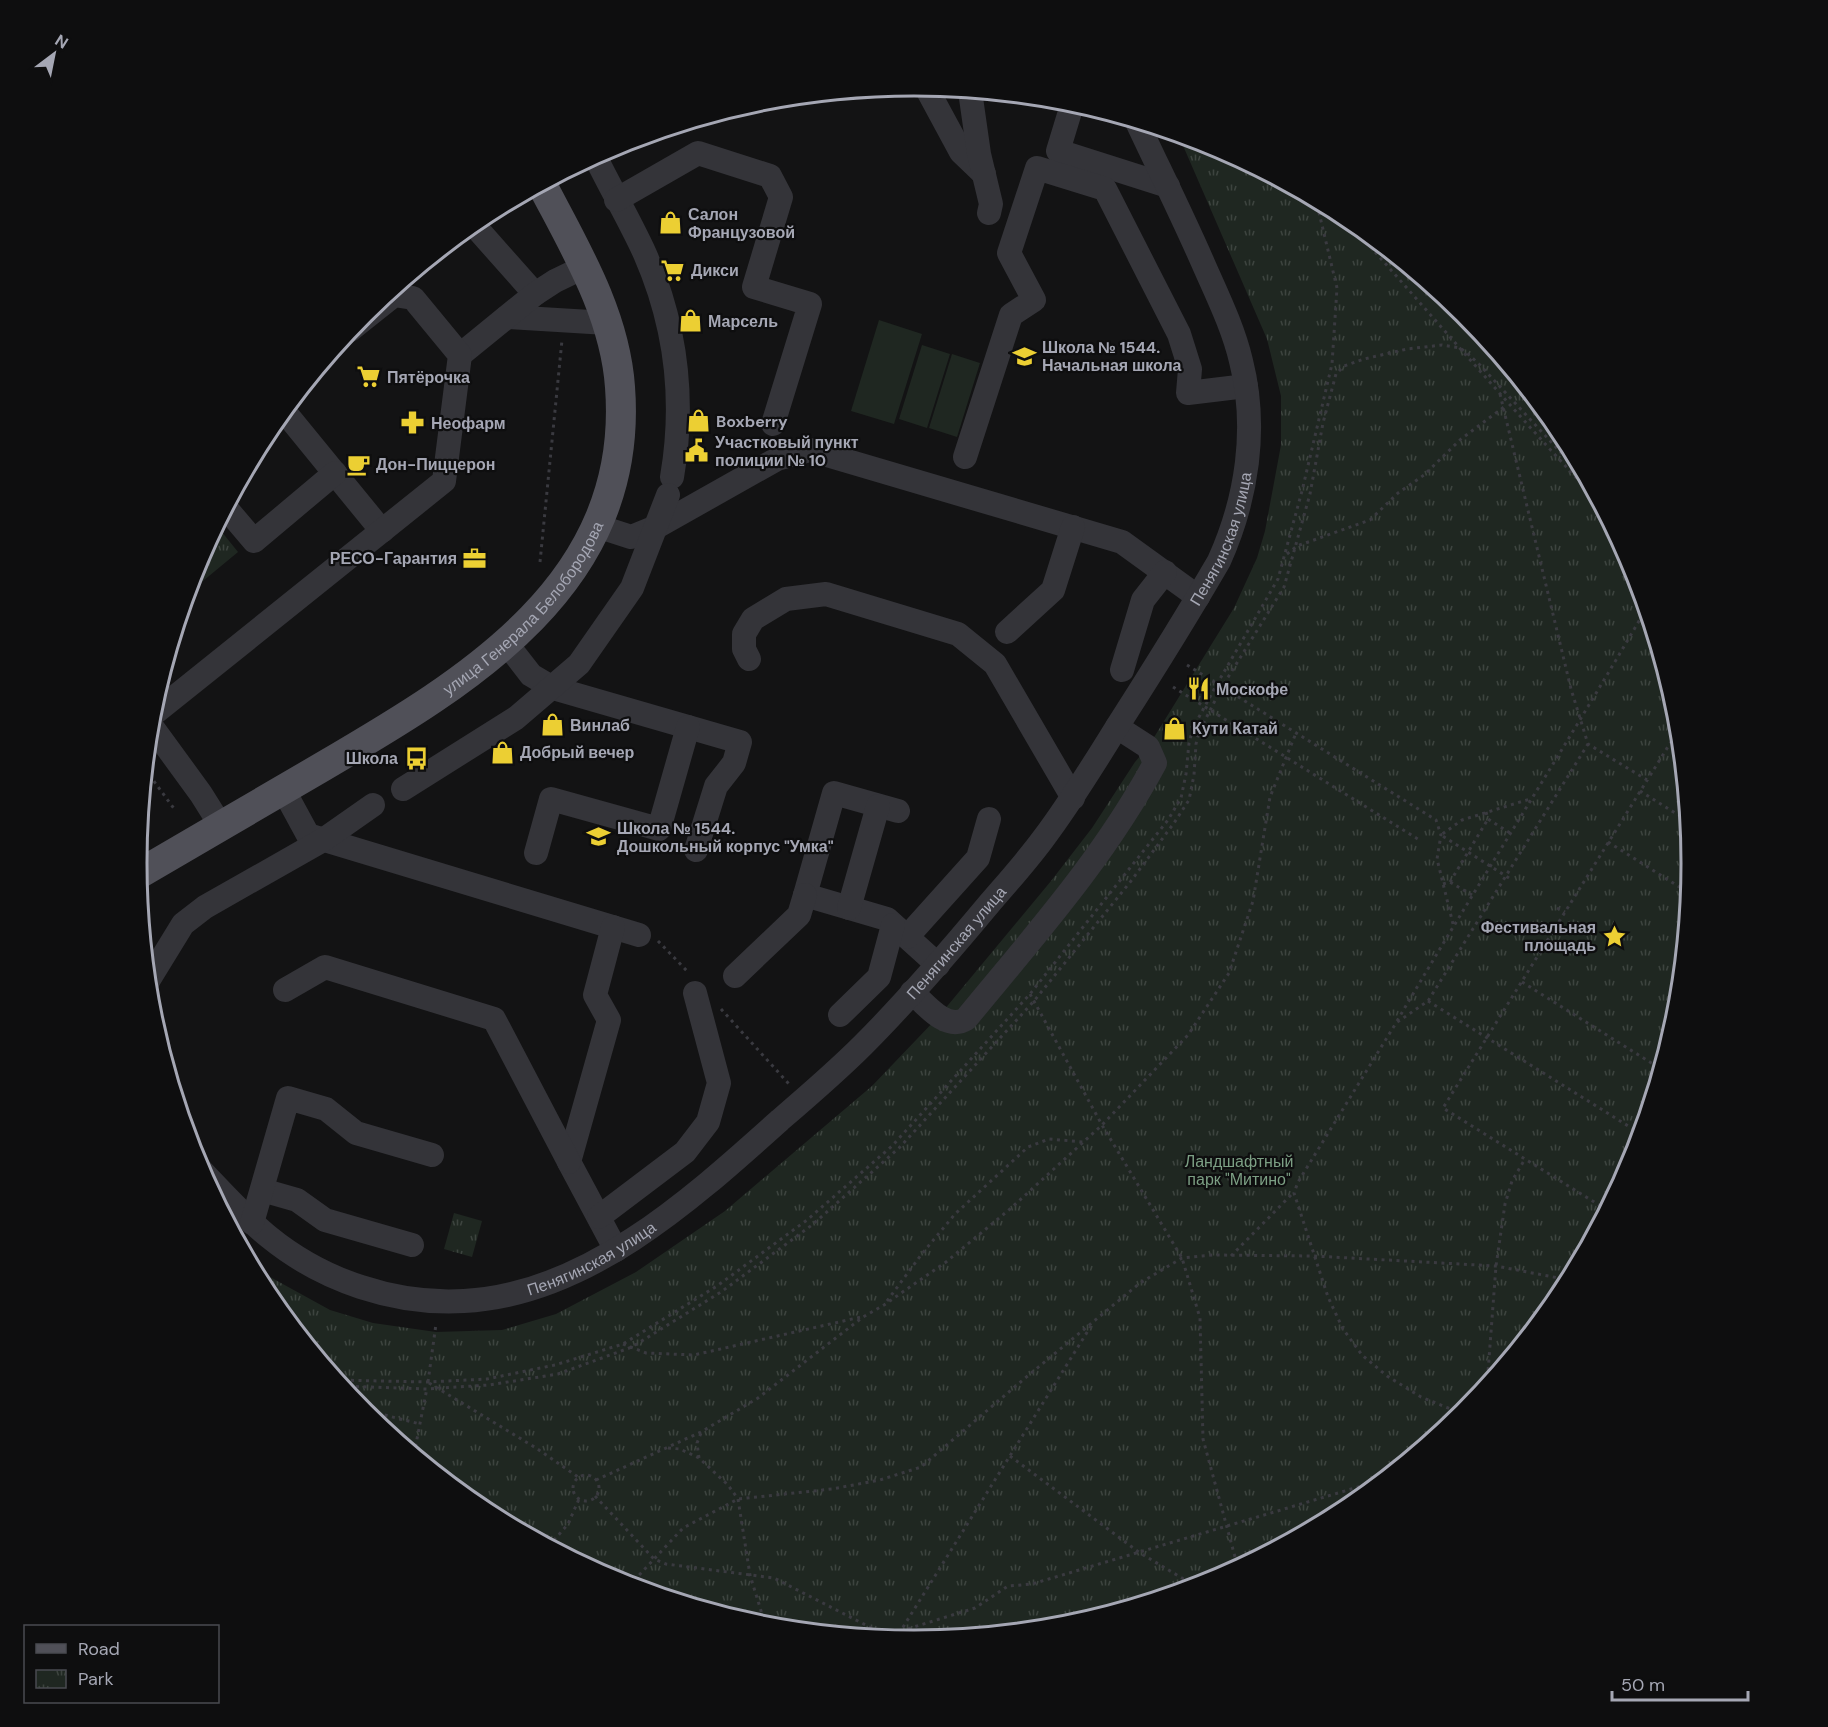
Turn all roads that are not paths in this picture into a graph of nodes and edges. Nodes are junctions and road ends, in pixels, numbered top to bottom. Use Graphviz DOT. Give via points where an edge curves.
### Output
graph roads {
  1 [pos="932,97"];
  2 [pos="971,99"];
  3 [pos="1070,112"];
  4 [pos="1141,131"];
  5 [pos="599,164"];
  6 [pos="984,174"];
  7 [pos="1168,186"];
  8 [pos="545,191"];
  9 [pos="616,200"];
  10 [pos="989,213"];
  11 [pos="479,231"];
  12 [pos="584,267"];
  13 [pos="535,294"];
  14 [pos="398,296"];
  15 [pos="507,316"];
  16 [pos="607,323"];
  17 [pos="460,355"];
  18 [pos="1246,386"];
  19 [pos="290,418"];
  20 [pos="773,424"];
  21 [pos="966,457"];
  22 [pos="335,473"];
  23 [pos="231,514"];
  24 [pos="597,526"];
  25 [pos="658,526"];
  26 [pos="1073,527"];
  27 [pos="382,531"];
  28 [pos="1165,572"];
  29 [pos="1198,597"];
  30 [pos="1007,632"];
  31 [pos="506,643"];
  32 [pos="749,659"];
  33 [pos="1122,669"];
  34 [pos="553,688"];
  35 [pos="163,707"];
  36 [pos="688,727"];
  37 [pos="1117,727"];
  38 [pos="158,735"];
  39 [pos="283,789"];
  40 [pos="403,789"];
  41 [pos="1073,798"];
  42 [pos="373,805"];
  43 [pos="989,819"];
  44 [pos="221,826"];
  45 [pos="323,840"];
  46 [pos="696,850"];
  47 [pos="536,853"];
  48 [pos="147,869"];
  49 [pos="805,895"];
  50 [pos="849,908"];
  51 [pos="613,927"];
  52 [pos="900,931"];
  53 [pos="639,935"];
  54 [pos="938,965"];
  55 [pos="154,971"];
  56 [pos="735,976"];
  57 [pos="285,990"];
  58 [pos="695,993"];
  59 [pos="912,993"];
  60 [pos="840,1015"];
  61 [pos="685,1152"];
  62 [pos="432,1155"];
  63 [pos="569,1162"];
  64 [pos="709,1182"];
  65 [pos="220,1189"];
  66 [pos="261,1190"];
  67 [pos="598,1218"];
  68 [pos="252,1222"];
  69 [pos="412,1245"];
  70 [pos="616,1250"];
  1 -- 6 [label="street" via="961,152"];
  2 -- 6 [label="street"];
  3 -- 7 [label="street" via="1058,151"];
  4 -- 7 [label="street, Пенягинская улица"];
  5 -- 9 [label="street"];
  6 -- 10 [label="street" via="991,204"];
  7 -- 18 [label="street, Пенягинская улица" via="1226,315"];
  8 -- 12 [label="main road, улица Генерала Белобородова"];
  9 -- 20 [label="street" via="698,153 770,176 782,197 753,287 810,304"];
  9 -- 25 [label="street" via="644,252 662,297 676,370 677,447"];
  11 -- 13 [label="street"];
  12 -- 13 [label="street"];
  12 -- 16 [label="main road, улица Генерала Белобородова"];
  13 -- 15 [label="street"];
  14 -- 17 [label="street" via="413,298"];
  15 -- 16 [label="street"];
  15 -- 17 [label="street"];
  16 -- 24 [label="main road, улица Генерала Белобородова" via="620,386 622,419 618,459"];
  17 -- 27 [label="street" via="444,481"];
  18 -- 21 [label="street" via="1188,393 1190,369 1179,334 1105,189 1037,168 1010,253 1034,300 1011,315"];
  18 -- 29 [label="street, Пенягинская улица" via="1249,452 1242,493 1231,535"];
  19 -- 22 [label="street"];
  22 -- 23 [label="street" via="254,541"];
  22 -- 27 [label="street"];
  24 -- 25 [label="street" via="631,537"];
  24 -- 31 [label="main road, улица Генерала Белобородова" via="564,583"];
  25 -- 26 [label="street" via="777,459 810,450"];
  25 -- 34 [label="street" via="632,588 616,613 579,664"];
  26 -- 28 [label="street" via="1122,542"];
  26 -- 30 [label="street" via="1053,590"];
  27 -- 35 [label="street"];
  28 -- 29 [label="street"];
  28 -- 33 [label="street" via="1143,600"];
  29 -- 37 [label="street, Пенягинская улица"];
  31 -- 34 [label="street" via="531,675"];
  31 -- 39 [label="main road, улица Генерала Белобородова" via="436,698"];
  32 -- 41 [label="street" via="744,634 753,619 786,599 826,594 958,634 995,664"];
  34 -- 36 [label="street"];
  34 -- 40 [label="street" via="516,718"];
  36 -- 46 [label="street" via="740,742 734,763 717,786"];
  36 -- 47 [label="street" via="659,829 551,799"];
  37 -- 41 [label="street, Пенягинская улица"];
  37 -- 59 [label="street" via="1148,747 1155,763 1086,872 966,1019 949,1022"];
  38 -- 44 [label="street"];
  39 -- 44 [label="main road, улица Генерала Белобородова"];
  39 -- 45 [label="street" via="308,835"];
  41 -- 54 [label="street, Пенягинская улица"];
  42 -- 45 [label="street"];
  43 -- 52 [label="street" via="978,858"];
  44 -- 48 [label="main road, улица Генерала Белобородова"];
  45 -- 51 [label="street"];
  45 -- 55 [label="street" via="205,907 183,924"];
  49 -- 50 [label="street"];
  49 -- 50 [label="street" via="834,793 888,808"];
  49 -- 56 [label="street" via="799,915"];
  50 -- 52 [label="street" via="887,918"];
  51 -- 53 [label="street"];
  51 -- 63 [label="street" via="595,995 609,1020"];
  52 -- 54 [label="street"];
  52 -- 60 [label="street" via="879,976"];
  54 -- 59 [label="street, Пенягинская улица"];
  57 -- 63 [label="street" via="325,967 494,1019"];
  58 -- 61 [label="street" via="719,1083 708,1122"];
  59 -- 64 [label="street, Пенягинская улица" via="863,1045"];
  61 -- 64 [label="street"];
  61 -- 67 [label="street"];
  62 -- 66 [label="street" via="356,1133 326,1109 288,1098"];
  63 -- 67 [label="street"];
  64 -- 70 [label="street, Пенягинская улица"];
  65 -- 68 [label="street, Пенягинская улица"];
  66 -- 68 [label="street"];
  66 -- 69 [label="street" via="297,1200 325,1220"];
  67 -- 70 [label="street"];
  68 -- 70 [label="street, Пенягинская улица" via="307,1263 347,1283 421,1300 462,1302 503,1297 537,1288"];
}
